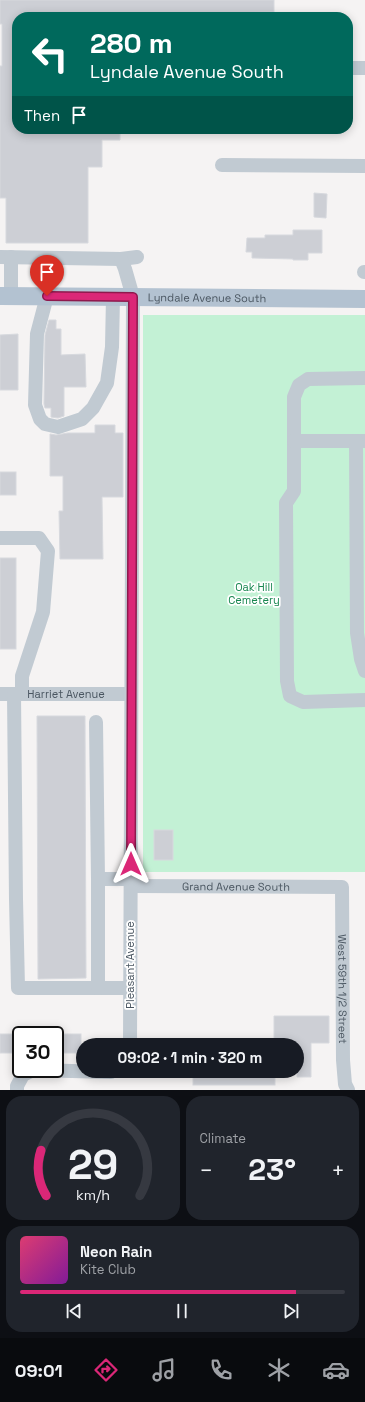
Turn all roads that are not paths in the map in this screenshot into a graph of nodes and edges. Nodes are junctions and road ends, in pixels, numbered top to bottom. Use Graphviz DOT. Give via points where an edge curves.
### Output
graph roads {
  1 [pos="353,68"];
  2 [pos="365,68"];
  3 [pos="222,165"];
  4 [pos="365,166"];
  5 [pos="5,257"];
  6 [pos="137,257"];
  7 [pos="121,259"];
  8 [pos="6,296"];
  9 [pos="47,296"];
  10 [pos="113,297"];
  11 [pos="133,297"];
  12 [pos="365,299"];
  13 [pos="365,378"];
  14 [pos="294,441"];
  15 [pos="360,441"];
  16 [pos="361,534"];
  17 [pos="0,538"];
  18 [pos="365,671"];
  19 [pos="0,694"];
  20 [pos="18,694"];
  21 [pos="131,694"];
  22 [pos="365,700"];
  23 [pos="96,722"];
  24 [pos="98,879"];
  25 [pos="131,882"];
  26 [pos="342,887"];
  27 [pos="98,988"];
  28 [pos="130,988"];
  29 [pos="130,1038"];
  30 [pos="76,1071"];
  31 [pos="17,1090"];
  32 [pos="348,1090"];
  1 -- 2 [label="street"];
  3 -- 4 [label="street"];
  5 -- 7 [label="street"];
  5 -- 8 [label="street"];
  6 -- 7 [label="street"];
  7 -- 11 [label="street, Pleasant Avenue"];
  8 -- 9 [label="main road, Lyndale Avenue South"];
  9 -- 10 [label="main road, Lyndale Avenue South"];
  9 -- 10 [label="street" via="37,334 35,405 45,424 58,426 82,419 93,408 107,383 112,347"];
  10 -- 11 [label="main road, Lyndale Avenue South"];
  11 -- 12 [label="main road, Lyndale Avenue South"];
  11 -- 21 [label="street, Pleasant Avenue"];
  13 -- 14 [label="street" via="308,378 299,385 294,397"];
  14 -- 15 [label="street"];
  14 -- 22 [label="street" via="294,491 286,503 286,681 290,696 303,702"];
  15 -- 16 [label="street"];
  16 -- 18 [label="street" via="357,633"];
  17 -- 20 [label="street" via="39,538 48,551 43,612"];
  19 -- 20 [label="street, Harriet Avenue"];
  20 -- 21 [label="street, Harriet Avenue"];
  20 -- 27 [label="street" via="18,988"];
  21 -- 25 [label="street, Pleasant Avenue"];
  23 -- 24 [label="street"];
  24 -- 25 [label="street, Grand Avenue South"];
  24 -- 27 [label="street"];
  25 -- 26 [label="street, Grand Avenue South"];
  25 -- 28 [label="street, Pleasant Avenue"];
  26 -- 32 [label="street, West 59th 1/2 Street" via="343,1060"];
  27 -- 28 [label="street"];
  28 -- 29 [label="street, Pleasant Avenue"];
  30 -- 31 [label="street" via="33,1070 23,1075"];
}
